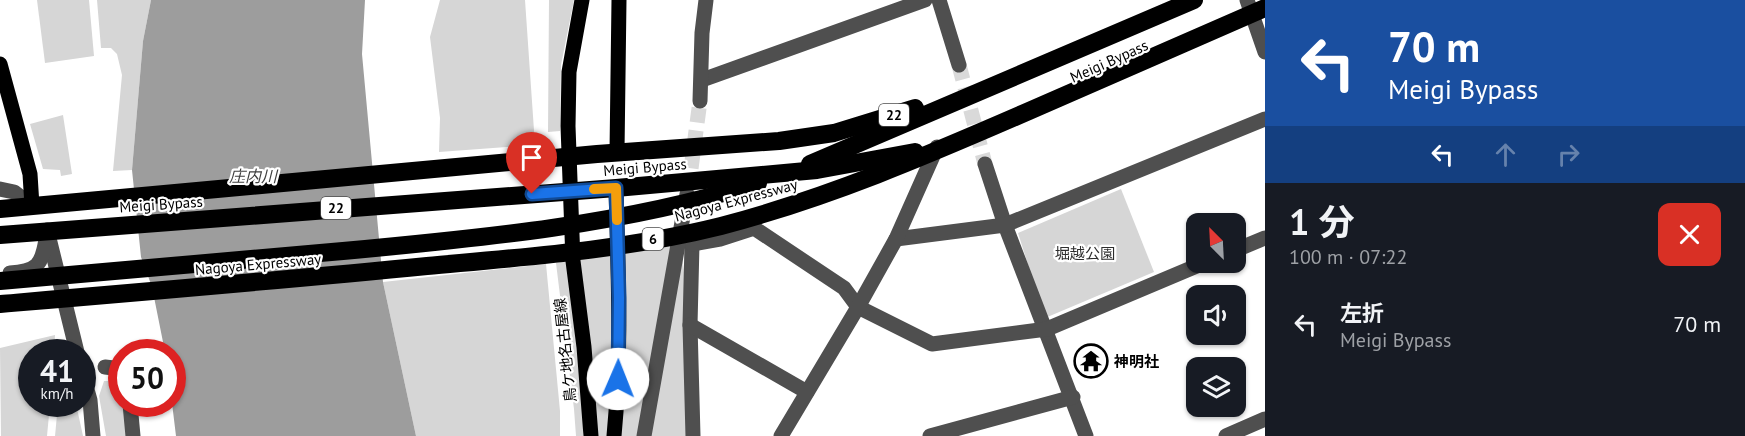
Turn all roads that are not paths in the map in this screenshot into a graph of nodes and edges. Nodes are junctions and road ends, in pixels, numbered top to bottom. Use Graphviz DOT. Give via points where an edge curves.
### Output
graph roads {
  1 [pos="582,0"];
  2 [pos="619,0"];
  3 [pos="706,0"];
  4 [pos="925,0"];
  5 [pos="939,0"];
  6 [pos="1171,0"];
  7 [pos="1194,0"];
  8 [pos="1258,9"];
  9 [pos="1265,52"];
  10 [pos="0,64"];
  11 [pos="960,65"];
  12 [pos="702,80"];
  13 [pos="700,101"];
  14 [pos="1265,119"];
  15 [pos="937,147"];
  16 [pos="617,153"];
  17 [pos="985,164"];
  18 [pos="609,188"];
  19 [pos="0,189"];
  20 [pos="687,194"];
  21 [pos="32,206"];
  22 [pos="0,209"];
  23 [pos="1005,225"];
  24 [pos="47,230"];
  25 [pos="0,235"];
  26 [pos="1265,238"];
  27 [pos="896,239"];
  28 [pos="686,240"];
  29 [pos="1246,246"];
  30 [pos="1186,270"];
  31 [pos="0,273"];
  32 [pos="0,281"];
  33 [pos="0,304"];
  34 [pos="858,307"];
  35 [pos="690,325"];
  36 [pos="1047,329"];
  37 [pos="74,339"];
  38 [pos="105,368"];
  39 [pos="108,368"];
  40 [pos="807,392"];
  41 [pos="1073,397"];
  42 [pos="91,417"];
  43 [pos="131,417"];
  44 [pos="1265,419"];
  45 [pos="93,436"];
  46 [pos="133,436"];
  47 [pos="591,436"];
  48 [pos="614,436"];
  49 [pos="644,436"];
  50 [pos="693,436"];
  51 [pos="781,436"];
  52 [pos="930,436"];
  53 [pos="1086,436"];
  54 [pos="1226,436"];
  1 -- 47 [label="main road, 鳥ケ地名古屋線" via="569,72 568,126 573,261"];
  2 -- 16 [label="main road"];
  3 -- 12 [label="street"];
  4 -- 12 [label="street"];
  5 -- 11 [label="street"];
  6 -- 16 [label="highway, Meigi Bypass / 22" via="937,101 834,133"];
  7 -- 32 [label="highway, Nagoya Expressway / 6" via="795,170 667,208 456,241"];
  8 -- 9 [label="street"];
  8 -- 15 [label="highway, Meigi Bypass / 22" via="982,136"];
  8 -- 33 [label="highway, Nagoya Expressway / 6" via="876,176 717,227 537,256"];
  10 -- 21 [label="main road" via="30,174"];
  12 -- 13 [label="street"];
  14 -- 23 [label="street"];
  15 -- 18 [label="highway, Meigi Bypass / 22" via="817,170"];
  15 -- 27 [label="street"];
  16 -- 21 [label="highway, Meigi Bypass / 22"];
  17 -- 23 [label="street"];
  18 -- 24 [label="highway, Meigi Bypass / 22"];
  18 -- 48 [label="main road" via="619,298"];
  19 -- 21 [label="street" via="15,192"];
  20 -- 28 [label="street"];
  21 -- 22 [label="highway, Meigi Bypass / 22"];
  23 -- 27 [label="street"];
  23 -- 36 [label="street"];
  24 -- 25 [label="highway, Meigi Bypass / 22"];
  24 -- 31 [label="street" via="43,256 36,267"];
  24 -- 37 [label="street"];
  26 -- 29 [label="street"];
  27 -- 34 [label="street"];
  28 -- 34 [label="street" via="720,239 754,228 844,288"];
  28 -- 35 [label="street"];
  28 -- 49 [label="street"];
  30 -- 36 [label="street"];
  34 -- 36 [label="street" via="932,345"];
  34 -- 40 [label="street"];
  35 -- 40 [label="street"];
  35 -- 50 [label="street"];
  36 -- 41 [label="street"];
  38 -- 39 [label="street"];
  40 -- 51 [label="street"];
  41 -- 52 [label="street"];
  41 -- 53 [label="street"];
  42 -- 45 [label="street"];
  43 -- 46 [label="street"];
  44 -- 54 [label="street"];
}
